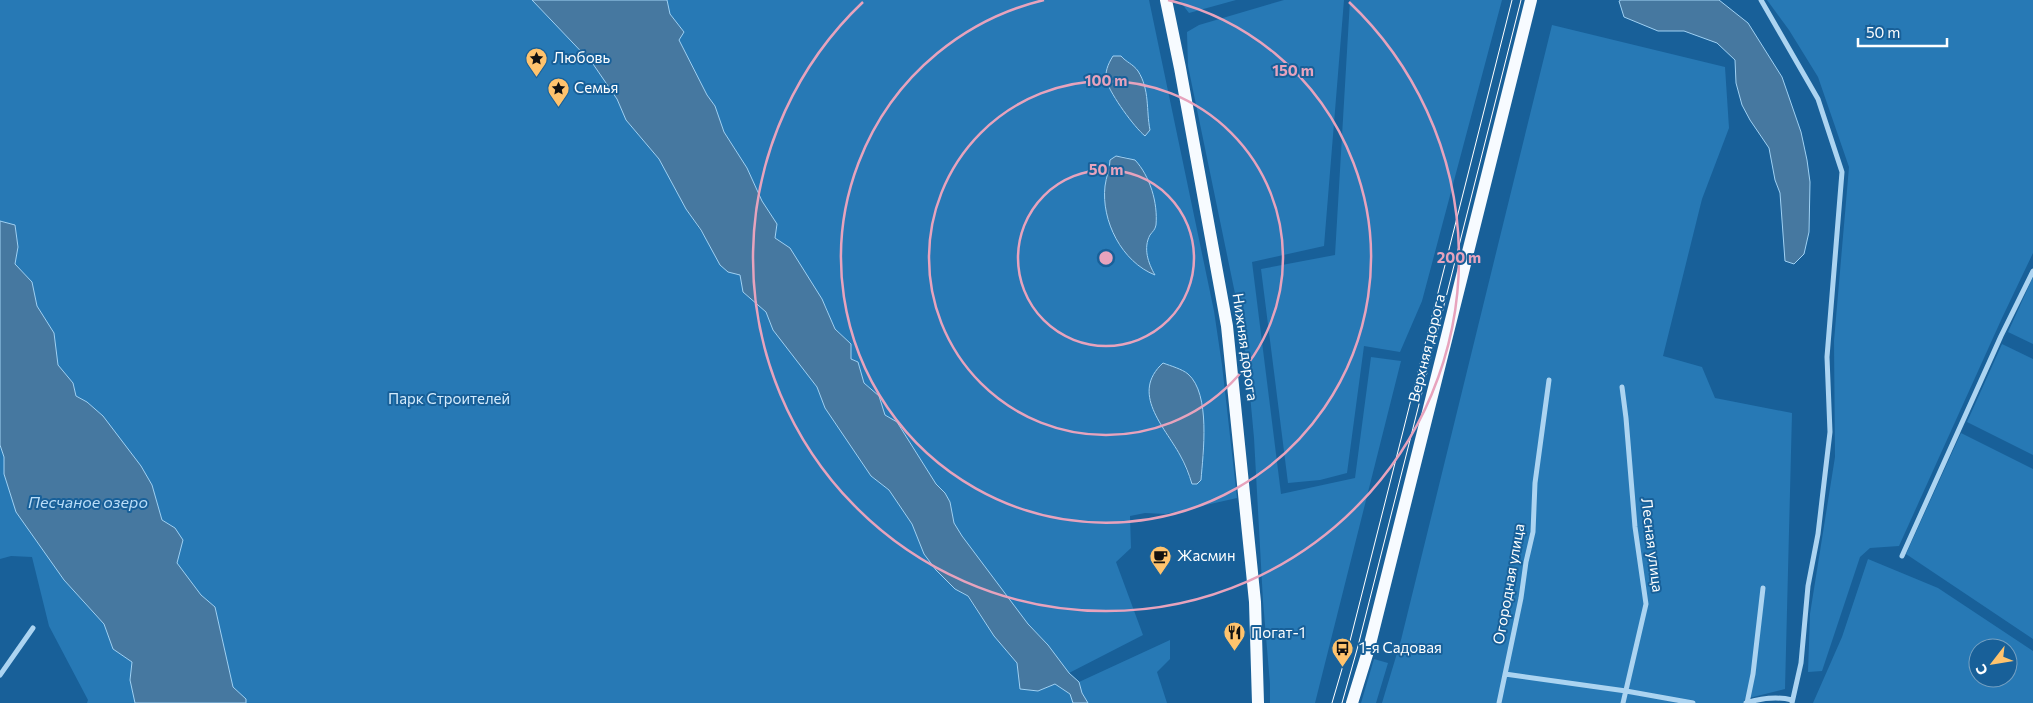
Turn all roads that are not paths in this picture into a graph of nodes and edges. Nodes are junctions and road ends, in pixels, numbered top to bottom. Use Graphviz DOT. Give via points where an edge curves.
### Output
graph roads {
  1 [pos="1166,0"];
  2 [pos="1531,0"];
  3 [pos="1761,0"];
  4 [pos="2033,271"];
  5 [pos="1549,380"];
  6 [pos="1622,387"];
  7 [pos="1902,556"];
  8 [pos="1763,588"];
  9 [pos="33,628"];
  10 [pos="1504,674"];
  11 [pos="0,675"];
  12 [pos="1626,691"];
  13 [pos="1792,701"];
  14 [pos="1258,703"];
  15 [pos="1352,703"];
  16 [pos="1499,703"];
  17 [pos="1622,703"];
  18 [pos="1694,703"];
  19 [pos="1746,703"];
  1 -- 14 [label="main road, Нижняя дорога" via="1227,326 1255,602"];
  2 -- 15 [label="main road, Верхняя дорога"];
  3 -- 13 [label="street" via="1818,99 1842,172 1827,357 1830,432 1818,534 1808,586 1801,663"];
  4 -- 7 [label="street"];
  5 -- 10 [label="street, Огородная улица" via="1535,483 1533,532"];
  6 -- 12 [label="street, Лесная улица" via="1646,604"];
  8 -- 19 [label="street" via="1753,674"];
  9 -- 11 [label="street"];
  10 -- 12 [label="street"];
  10 -- 16 [label="street, Огородная улица"];
  12 -- 17 [label="street, Лесная улица"];
  12 -- 18 [label="street"];
  13 -- 19 [label="street" via="1779,697"];
}
